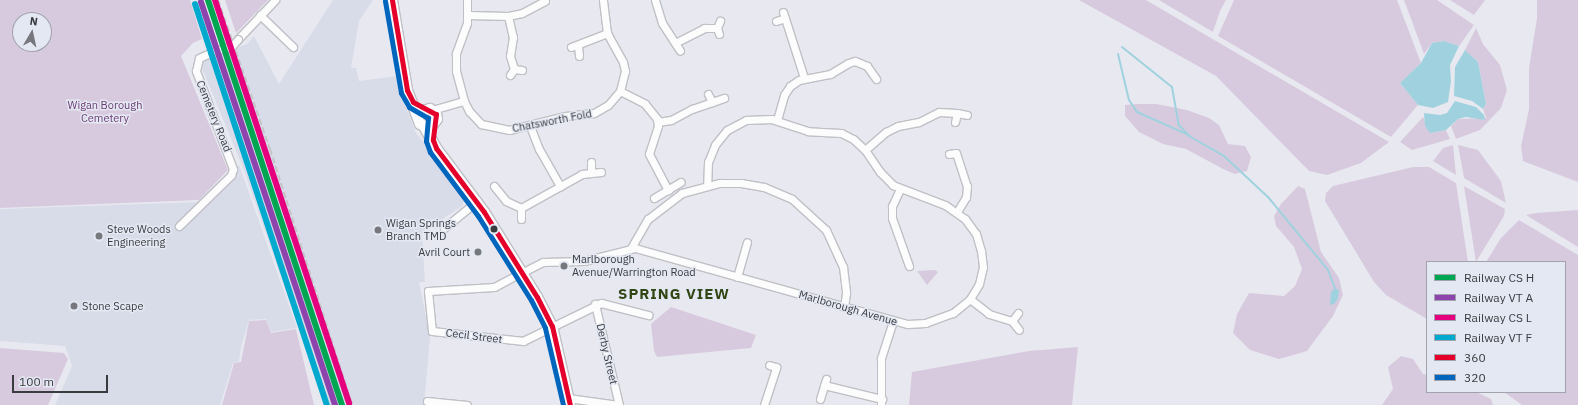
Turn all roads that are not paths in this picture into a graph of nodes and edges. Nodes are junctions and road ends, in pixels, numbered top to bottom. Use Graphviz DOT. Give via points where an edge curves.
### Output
graph roads {
  1 [pos="275,0"];
  2 [pos="392,0"];
  3 [pos="467,0"];
  4 [pos="603,0"];
  5 [pos="655,0"];
  6 [pos="546,2"];
  7 [pos="260,15"];
  8 [pos="468,15"];
  9 [pos="508,16"];
  10 [pos="776,20"];
  11 [pos="719,27"];
  12 [pos="607,33"];
  13 [pos="675,43"];
  14 [pos="293,46"];
  15 [pos="680,51"];
  16 [pos="580,56"];
  17 [pos="515,71"];
  18 [pos="804,78"];
  19 [pos="875,80"];
  20 [pos="620,91"];
  21 [pos="708,94"];
  22 [pos="724,98"];
  23 [pos="464,101"];
  24 [pos="413,102"];
  25 [pos="712,102"];
  26 [pos="957,114"];
  27 [pos="967,115"];
  28 [pos="431,118"];
  29 [pos="777,120"];
  30 [pos="658,122"];
  31 [pos="955,122"];
  32 [pos="530,126"];
  33 [pos="954,145"];
  34 [pos="865,150"];
  35 [pos="591,162"];
  36 [pos="591,172"];
  37 [pos="601,172"];
  38 [pos="681,182"];
  39 [pos="708,185"];
  40 [pos="494,186"];
  41 [pos="560,186"];
  42 [pos="900,189"];
  43 [pos="668,190"];
  44 [pos="654,198"];
  45 [pos="476,201"];
  46 [pos="521,208"];
  47 [pos="957,212"];
  48 [pos="521,219"];
  49 [pos="179,226"];
  50 [pos="444,228"];
  51 [pos="747,242"];
  52 [pos="631,248"];
  53 [pos="909,260"];
  54 [pos="523,272"];
  55 [pos="508,277"];
  56 [pos="737,277"];
  57 [pos="970,299"];
  58 [pos="595,304"];
  59 [pos="844,307"];
  60 [pos="1018,313"];
  61 [pos="648,315"];
  62 [pos="1012,321"];
  63 [pos="893,322"];
  64 [pos="552,326"];
  65 [pos="1019,330"];
  66 [pos="776,367"];
  67 [pos="820,399"];
  68 [pos="427,400"];
  69 [pos="569,402"];
  70 [pos="882,402"];
  71 [pos="464,405"];
  72 [pos="467,405"];
  73 [pos="619,405"];
  74 [pos="764,405"];
  1 -- 7 [label="street, Cemetery Road"];
  2 -- 24 [label="main road" via="407,90"];
  3 -- 8 [label="street, Chatsworth Fold"];
  4 -- 12 [label="street" via="603,17"];
  5 -- 13 [label="street" via="662,23"];
  6 -- 9 [label="street" via="522,13"];
  7 -- 14 [label="street"];
  7 -- 49 [label="street, Cemetery Road, bridge" via="232,46 199,58 196,71 233,169 231,175"];
  8 -- 9 [label="street"];
  8 -- 23 [label="street, Chatsworth Fold" via="456,54 456,71"];
  9 -- 17 [label="street" via="513,37 510,56"];
  10 -- 18 [label="street" via="784,15"];
  11 -- 13 [label="street" via="704,28"];
  12 -- 16 [label="street" via="575,46"];
  12 -- 20 [label="street" via="623,62"];
  13 -- 15 [label="street"];
  18 -- 19 [label="street" via="830,74 848,62 856,61 867,66"];
  18 -- 29 [label="street" via="787,90"];
  20 -- 30 [label="street" via="646,104"];
  20 -- 32 [label="street, Chatsworth Fold" via="608,105 594,113 565,116"];
  21 -- 25 [label="street"];
  22 -- 25 [label="street"];
  23 -- 28 [label="street"];
  23 -- 32 [label="street, Chatsworth Fold" via="475,118 489,127 509,130"];
  24 -- 28 [label="main road"];
  24 -- 28 [label="main road" via="420,124"];
  25 -- 30 [label="street" via="671,120"];
  26 -- 27 [label="street"];
  26 -- 31 [label="street"];
  26 -- 34 [label="street" via="939,112 919,122 898,126 886,132"];
  28 -- 45 [label="main road" via="436,148"];
  29 -- 34 [label="street, Marlborough Avenue" via="808,131 841,134 853,139"];
  29 -- 39 [label="street, Marlborough Avenue" via="746,120 727,130 709,157"];
  30 -- 43 [label="street" via="649,154"];
  32 -- 41 [label="street" via="539,149"];
  33 -- 47 [label="street" via="952,154 967,186 966,197"];
  34 -- 42 [label="street, Marlborough Avenue" via="884,177"];
  35 -- 36 [label="street"];
  36 -- 37 [label="street"];
  36 -- 41 [label="street"];
  38 -- 43 [label="street"];
  39 -- 52 [label="street" via="682,194 654,213 639,231"];
  39 -- 59 [label="street" via="731,182 752,184 785,194 821,223 835,246 845,278"];
  40 -- 46 [label="street" via="497,196"];
  41 -- 46 [label="street"];
  42 -- 47 [label="street, Marlborough Avenue"];
  42 -- 53 [label="street" via="892,206 892,218"];
  43 -- 44 [label="street"];
  45 -- 50 [label="street"];
  45 -- 54 [label="main road"];
  46 -- 48 [label="street"];
  47 -- 57 [label="street, Marlborough Avenue" via="972,228 982,256 981,279"];
  51 -- 56 [label="street"];
  52 -- 54 [label="street" via="584,261 543,262"];
  52 -- 56 [label="street, Marlborough Avenue"];
  54 -- 64 [label="main road"];
  55 -- 64 [label="street, Cecil Street" via="494,287 428,291 432,331 523,341"];
  56 -- 59 [label="street, Marlborough Avenue"];
  57 -- 62 [label="street" via="989,314"];
  57 -- 63 [label="street, Marlborough Avenue" via="953,313 925,323"];
  58 -- 61 [label="street" via="606,303"];
  58 -- 64 [label="street"];
  58 -- 73 [label="street, Derby Street"];
  59 -- 63 [label="street, Marlborough Avenue"];
  60 -- 62 [label="street"];
  62 -- 65 [label="street"];
  63 -- 70 [label="street" via="881,358"];
  64 -- 69 [label="main road"];
  66 -- 74 [label="street"];
  67 -- 70 [label="street" via="825,382"];
  68 -- 71 [label="street"];
  69 -- 73 [label="street"];
  71 -- 72 [label="street"];
}
